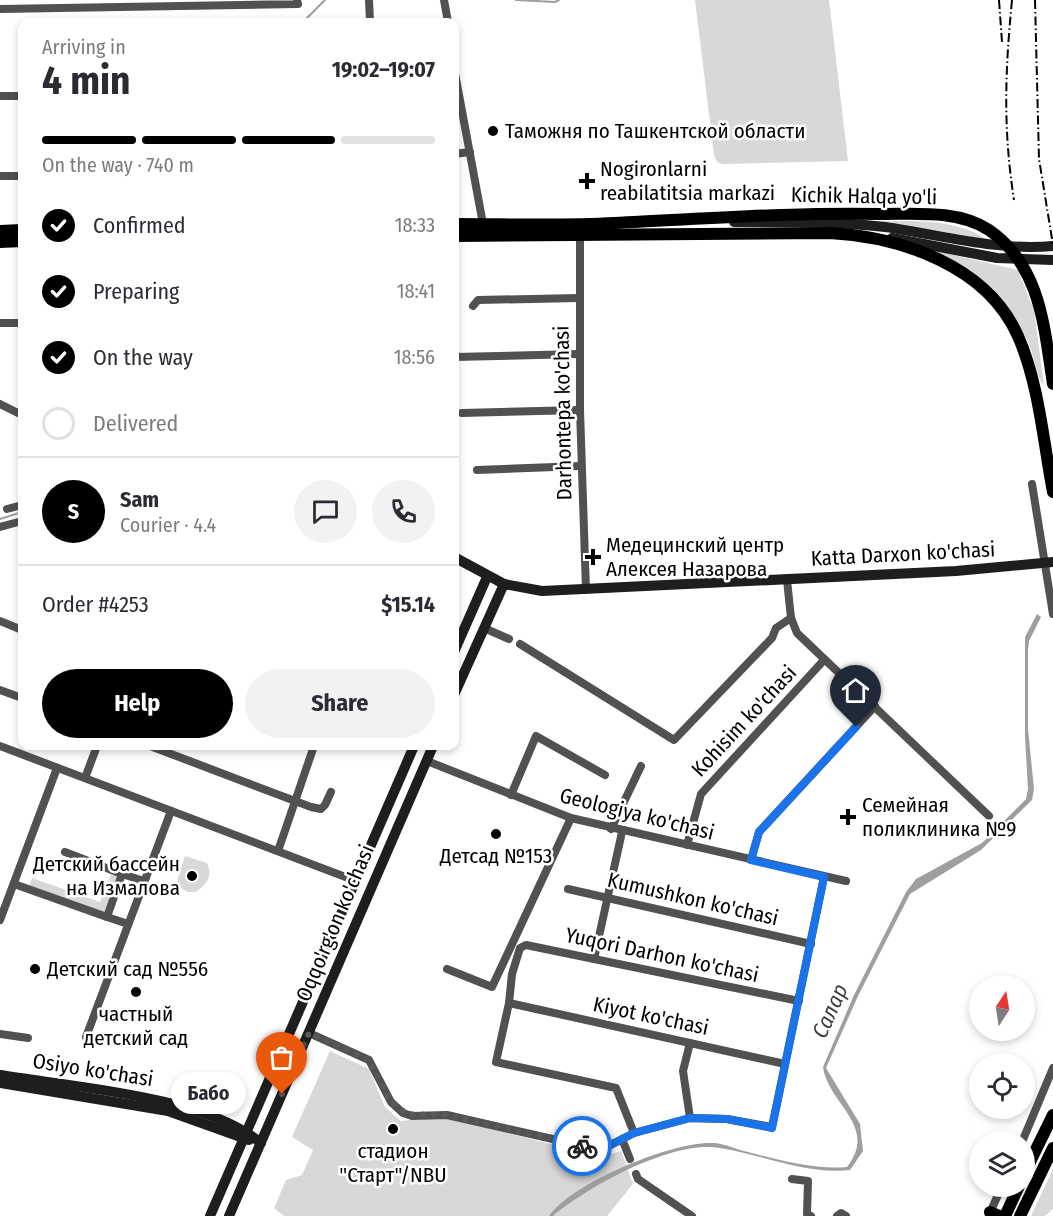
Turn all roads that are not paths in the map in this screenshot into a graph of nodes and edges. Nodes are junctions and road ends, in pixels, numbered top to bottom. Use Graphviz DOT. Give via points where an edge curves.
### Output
graph roads {
  1 [pos="297,0"];
  2 [pos="369,0"];
  3 [pos="444,0"];
  4 [pos="0,9"];
  5 [pos="370,18"];
  6 [pos="447,18"];
  7 [pos="459,94"];
  8 [pos="0,96"];
  9 [pos="18,96"];
  10 [pos="470,152"];
  11 [pos="459,153"];
  12 [pos="0,176"];
  13 [pos="18,176"];
  14 [pos="613,223"];
  15 [pos="459,224"];
  16 [pos="483,224"];
  17 [pos="580,229"];
  18 [pos="18,230"];
  19 [pos="0,231"];
  20 [pos="840,233"];
  21 [pos="459,236"];
  22 [pos="0,242"];
  23 [pos="18,242"];
  24 [pos="1053,246"];
  25 [pos="1053,260"];
  26 [pos="579,298"];
  27 [pos="473,306"];
  28 [pos="0,323"];
  29 [pos="18,323"];
  30 [pos="579,354"];
  31 [pos="459,357"];
  32 [pos="1053,384"];
  33 [pos="0,404"];
  34 [pos="580,410"];
  35 [pos="18,413"];
  36 [pos="462,413"];
  37 [pos="581,466"];
  38 [pos="477,470"];
  39 [pos="1032,484"];
  40 [pos="1053,492"];
  41 [pos="18,506"];
  42 [pos="6,509"];
  43 [pos="18,522"];
  44 [pos="0,527"];
  45 [pos="459,560"];
  46 [pos="1048,562"];
  47 [pos="487,577"];
  48 [pos="787,580"];
  49 [pos="504,584"];
  50 [pos="586,590"];
  51 [pos="1053,614"];
  52 [pos="791,618"];
  53 [pos="0,621"];
  54 [pos="18,628"];
  55 [pos="484,628"];
  56 [pos="459,630"];
  57 [pos="509,639"];
  58 [pos="520,644"];
  59 [pos="824,660"];
  60 [pos="459,684"];
  61 [pos="0,690"];
  62 [pos="18,697"];
  63 [pos="875,706"];
  64 [pos="0,746"];
  65 [pos="96,750"];
  66 [pos="161,750"];
  67 [pos="313,750"];
  68 [pos="412,750"];
  69 [pos="431,750"];
  70 [pos="427,760"];
  71 [pos="641,766"];
  72 [pos="57,768"];
  73 [pos="605,775"];
  74 [pos="85,778"];
  75 [pos="331,792"];
  76 [pos="511,795"];
  77 [pos="295,801"];
  78 [pos="386,810"];
  79 [pos="171,811"];
  80 [pos="989,816"];
  81 [pos="403,817"];
  82 [pos="571,818"];
  83 [pos="611,829"];
  84 [pos="622,831"];
  85 [pos="687,845"];
  86 [pos="278,851"];
  87 [pos="65,852"];
  88 [pos="751,860"];
  89 [pos="122,874"];
  90 [pos="824,877"];
  91 [pos="356,880"];
  92 [pos="144,881"];
  93 [pos="846,881"];
  94 [pos="14,884"];
  95 [pos="372,887"];
  96 [pos="568,890"];
  97 [pos="607,899"];
  98 [pos="107,917"];
  99 [pos="0,920"];
  100 [pos="128,924"];
  101 [pos="811,944"];
  102 [pos="594,959"];
  103 [pos="447,969"];
  104 [pos="799,1001"];
  105 [pos="509,1003"];
  106 [pos="309,1033"];
  107 [pos="0,1034"];
  108 [pos="86,1037"];
  109 [pos="28,1038"];
  110 [pos="690,1044"];
  111 [pos="785,1064"];
  112 [pos="1053,1068"];
  113 [pos="0,1075"];
  114 [pos="0,1083"];
  115 [pos="1053,1115"];
  116 [pos="690,1118"];
  117 [pos="1027,1131"];
  118 [pos="634,1133"];
  119 [pos="245,1135"];
  120 [pos="622,1139"];
  121 [pos="261,1143"];
  122 [pos="1053,1148"];
  123 [pos="1035,1152"];
  124 [pos="630,1160"];
  125 [pos="636,1174"];
  126 [pos="792,1179"];
  127 [pos="998,1197"];
  128 [pos="1014,1197"];
  129 [pos="992,1215"];
  130 [pos="210,1216"];
  131 [pos="229,1216"];
  132 [pos="692,1216"];
  133 [pos="811,1216"];
  134 [pos="837,1216"];
  135 [pos="846,1216"];
  136 [pos="1005,1216"];
  137 [pos="1020,1216"];
  1 -- 4 [label="street"];
  2 -- 5 [label="street"];
  3 -- 6 [label="street"];
  7 -- 10 [label="street"];
  8 -- 9 [label="street"];
  10 -- 11 [label="street"];
  10 -- 16 [label="street"];
  12 -- 13 [label="street"];
  14 -- 17 [label="highway, Kichik Halqa yo'li"];
  14 -- 24 [label="main road" via="830,222 994,246"];
  14 -- 32 [label="highway, Kichik Halqa yo'li" via="830,213 967,220 983,227 1014,253 1033,283"];
  15 -- 16 [label="highway, Kichik Halqa yo'li"];
  16 -- 17 [label="highway, Kichik Halqa yo'li"];
  17 -- 20 [label="highway, Kichik Halqa yo'li"];
  17 -- 21 [label="highway, Kichik Halqa yo'li"];
  17 -- 26 [label="street, Darhontepa ko'chasi"];
  18 -- 19 [label="highway"];
  20 -- 25 [label="main road" via="905,240 1011,260"];
  20 -- 40 [label="highway, Kichik Halqa yo'li" via="900,245 933,257 975,281 997,302 1014,328 1026,360"];
  22 -- 23 [label="highway"];
  26 -- 27 [label="street" via="478,300"];
  26 -- 30 [label="street, Darhontepa ko'chasi"];
  28 -- 29 [label="street"];
  30 -- 31 [label="street"];
  30 -- 34 [label="street, Darhontepa ko'chasi"];
  33 -- 35 [label="street"];
  34 -- 36 [label="street"];
  34 -- 37 [label="street, Darhontepa ko'chasi"];
  37 -- 38 [label="street"];
  37 -- 50 [label="street, Darhontepa ko'chasi"];
  39 -- 46 [label="street"];
  41 -- 42 [label="street"];
  43 -- 44 [label="street"];
  45 -- 47 [label="main road"];
  46 -- 48 [label="main road, Katta Darxon ko'chasi"];
  46 -- 51 [label="street"];
  47 -- 49 [label="main road, Katta Darxon ko'chasi"];
  47 -- 56 [label="main road"];
  48 -- 50 [label="main road, Katta Darxon ko'chasi"];
  48 -- 52 [label="street"];
  49 -- 50 [label="main road, Katta Darxon ko'chasi" via="532,590"];
  49 -- 55 [label="main road"];
  52 -- 58 [label="street" via="776,628 772,638 674,740"];
  52 -- 59 [label="street" via="797,633"];
  53 -- 54 [label="street"];
  55 -- 57 [label="street"];
  55 -- 60 [label="main road"];
  59 -- 63 [label="street"];
  59 -- 85 [label="street, Kohisim ko'chasi" via="701,794"];
  61 -- 62 [label="street"];
  63 -- 80 [label="street"];
  63 -- 88 [label="street" via="759,832"];
  64 -- 72 [label="street"];
  65 -- 74 [label="street"];
  66 -- 77 [label="street"];
  67 -- 77 [label="street"];
  68 -- 78 [label="main road, Oqqo'rg'on ko'chasi"];
  69 -- 70 [label="main road, Oqqo'rg'on ko'chasi"];
  70 -- 76 [label="street, Geologiya ko'chasi"];
  70 -- 81 [label="main road, Oqqo'rg'on ko'chasi"];
  71 -- 83 [label="street"];
  72 -- 74 [label="street"];
  72 -- 94 [label="street"];
  73 -- 76 [label="street" via="536,736"];
  74 -- 79 [label="street"];
  75 -- 77 [label="street" via="321,809"];
  76 -- 82 [label="street, Geologiya ko'chasi"];
  77 -- 86 [label="street"];
  78 -- 81 [label="main road"];
  78 -- 91 [label="main road, Oqqo'rg'on ko'chasi"];
  79 -- 86 [label="street"];
  79 -- 92 [label="street"];
  81 -- 95 [label="main road, Oqqo'rg'on ko'chasi"];
  82 -- 83 [label="street, Geologiya ko'chasi"];
  82 -- 103 [label="street" via="492,987"];
  83 -- 84 [label="street, Geologiya ko'chasi"];
  84 -- 85 [label="street, Geologiya ko'chasi"];
  84 -- 97 [label="street"];
  85 -- 88 [label="street, Geologiya ko'chasi"];
  86 -- 91 [label="street"];
  87 -- 89 [label="street"];
  88 -- 90 [label="street, Geologiya ko'chasi"];
  89 -- 92 [label="street"];
  89 -- 98 [label="street"];
  90 -- 93 [label="street, Geologiya ko'chasi"];
  90 -- 101 [label="street"];
  91 -- 95 [label="main road"];
  91 -- 119 [label="main road, Oqqo'rg'on ko'chasi"];
  92 -- 100 [label="street"];
  94 -- 98 [label="street"];
  94 -- 99 [label="street"];
  95 -- 106 [label="main road, Oqqo'rg'on ko'chasi"];
  96 -- 97 [label="street, Kumushkon ko'chasi"];
  97 -- 101 [label="street, Kumushkon ko'chasi"];
  97 -- 102 [label="street"];
  98 -- 100 [label="street"];
  100 -- 108 [label="street"];
  101 -- 104 [label="street"];
  102 -- 104 [label="street, Yuqori Darhon ko'chasi"];
  102 -- 105 [label="street, Yuqori Darhon ko'chasi" via="526,945 519,948"];
  104 -- 111 [label="street"];
  105 -- 110 [label="street, Kiyot ko'chasi"];
  105 -- 118 [label="street" via="496,1062 616,1088"];
  106 -- 120 [label="street" via="369,1060 391,1102 407,1114 447,1115 599,1150"];
  106 -- 121 [label="main road, Oqqo'rg'on ko'chasi"];
  107 -- 109 [label="street"];
  110 -- 111 [label="street, Kiyot ko'chasi"];
  110 -- 116 [label="street" via="683,1071"];
  111 -- 116 [label="street" via="772,1128 727,1119"];
  112 -- 117 [label="street"];
  113 -- 119 [label="main road, Osiyo ko'chasi" via="151,1099 188,1109"];
  114 -- 119 [label="main road, Osiyo ko'chasi" via="168,1111"];
  115 -- 123 [label="highway"];
  116 -- 118 [label="street"];
  118 -- 120 [label="street"];
  119 -- 121 [label="main road, Osiyo ko'chasi"];
  119 -- 130 [label="main road, Oqqo'rg'on ko'chasi"];
  120 -- 124 [label="street"];
  121 -- 131 [label="main road, Oqqo'rg'on ko'chasi"];
  122 -- 137 [label="highway"];
  125 -- 132 [label="street"];
  126 -- 133 [label="street" via="808,1181 807,1214"];
  127 -- 129 [label="street"];
  128 -- 136 [label="highway"];
  134 -- 135 [label="street"];
}
